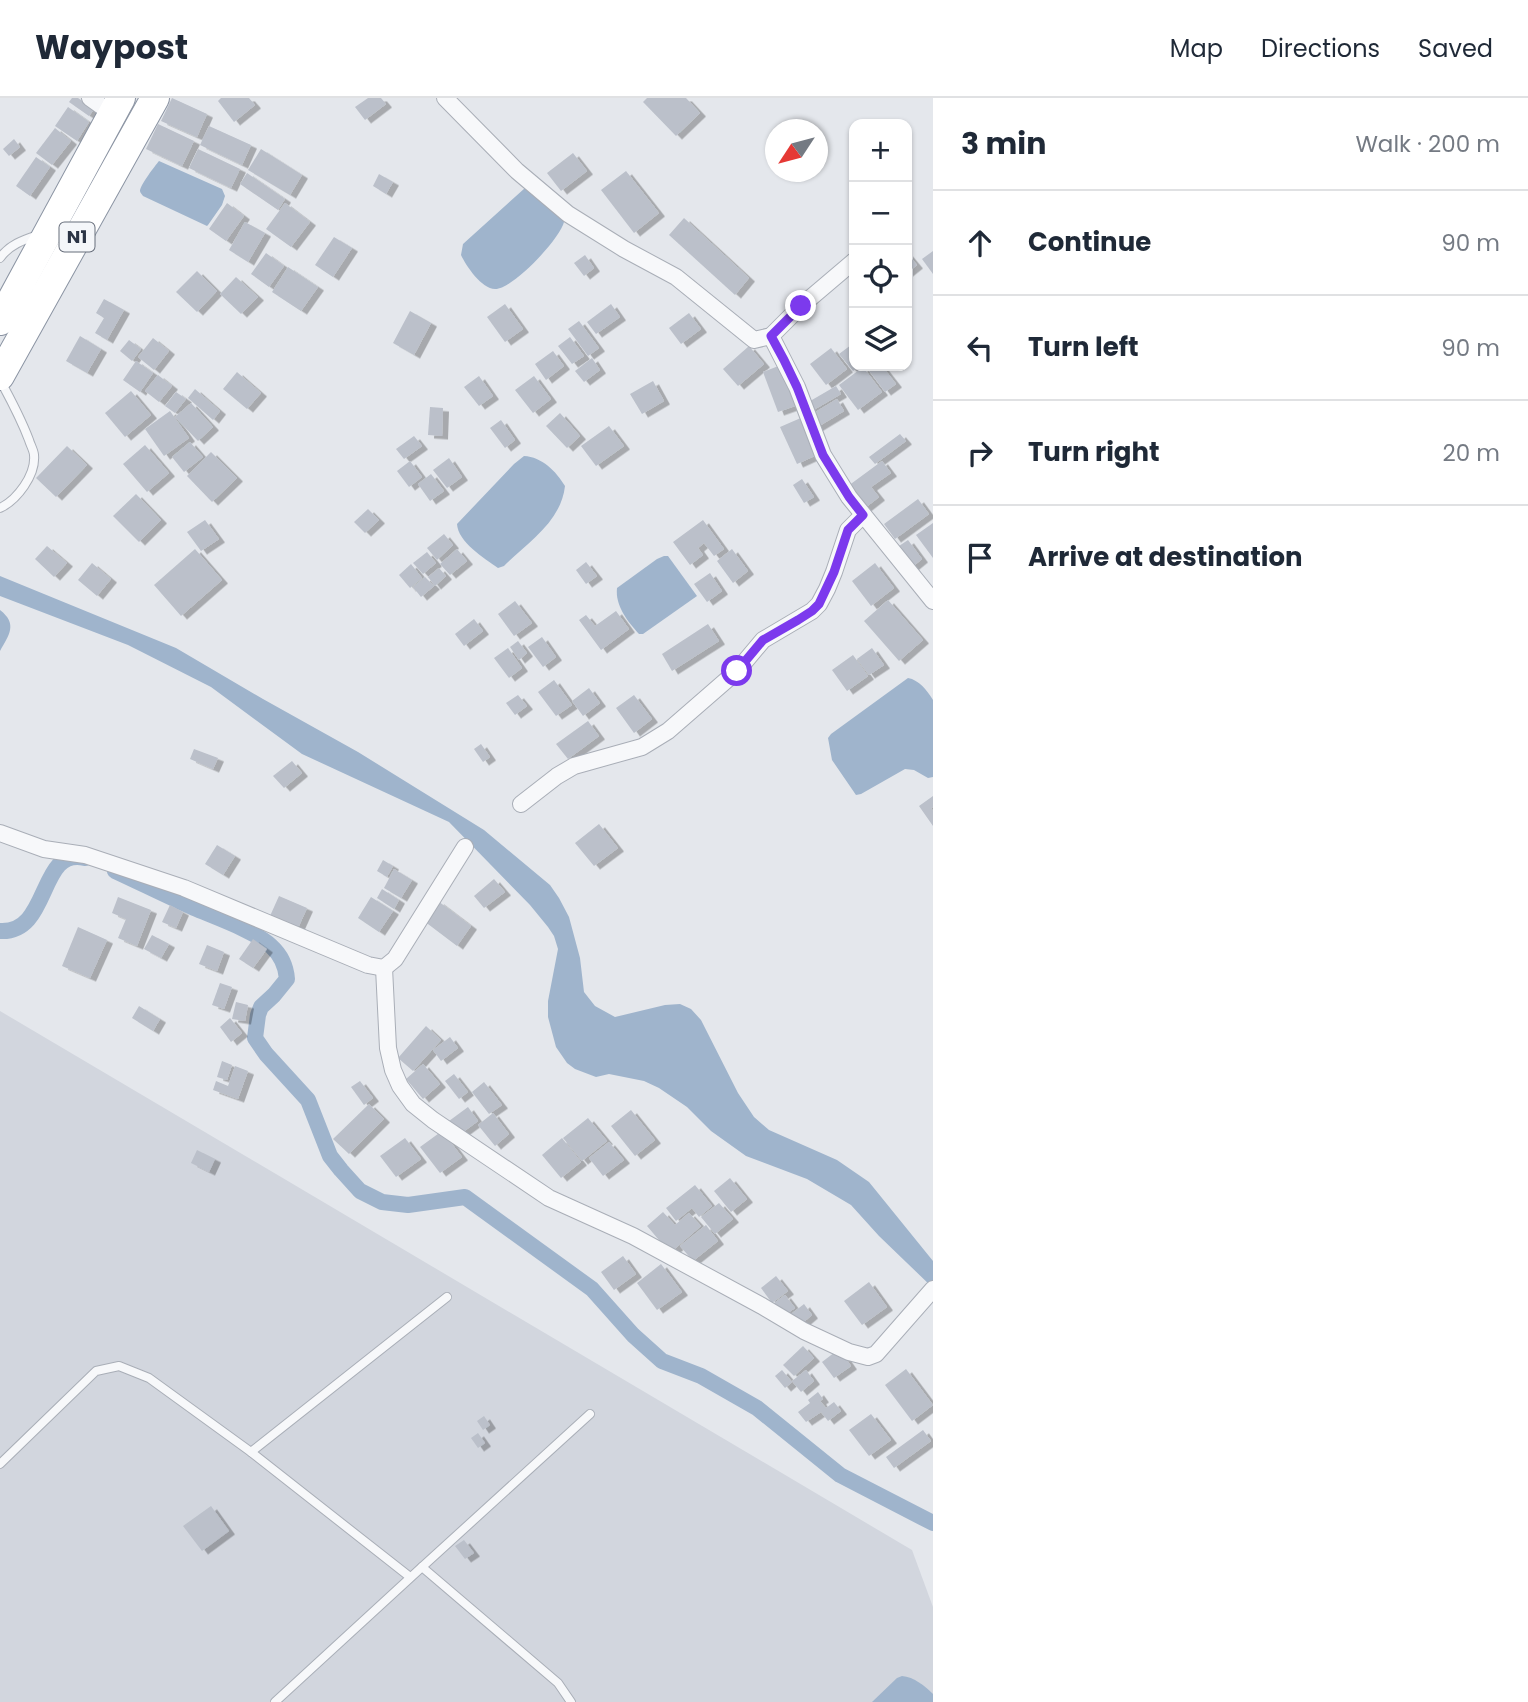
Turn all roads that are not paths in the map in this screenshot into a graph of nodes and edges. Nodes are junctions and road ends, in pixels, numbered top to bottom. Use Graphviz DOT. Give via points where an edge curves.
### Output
graph roads {
  1 [pos="155,98"];
  2 [pos="445,98"];
  3 [pos="108,103"];
  4 [pos="48,232"];
  5 [pos="0,258"];
  6 [pos="849,265"];
  7 [pos="0,319"];
  8 [pos="771,336"];
  9 [pos="0,378"];
  10 [pos="0,508"];
  11 [pos="863,515"];
  12 [pos="933,601"];
  13 [pos="521,804"];
  14 [pos="0,833"];
  15 [pos="465,847"];
  16 [pos="384,968"];
  17 [pos="933,1289"];
  18 [pos="447,1297"];
  19 [pos="590,1414"];
  20 [pos="251,1452"];
  21 [pos="0,1464"];
  22 [pos="422,1567"];
  23 [pos="410,1577"];
  24 [pos="275,1702"];
  25 [pos="571,1702"];
  1 -- 9 [label="highway, N1"];
  2 -- 8 [label="street" via="517,171 568,214 676,277 754,340"];
  3 -- 4 [label="highway, N1"];
  4 -- 5 [label="lane" via="20,241"];
  4 -- 7 [label="highway, N1"];
  6 -- 8 [label="street"];
  8 -- 11 [label="street" via="823,455"];
  9 -- 10 [label="lane" via="34,455 24,488"];
  11 -- 12 [label="street"];
  11 -- 13 [label="street" via="848,530 827,589 812,611 763,640 737,671 668,732 642,747 574,766"];
  14 -- 16 [label="street" via="184,888"];
  15 -- 16 [label="street" via="395,959"];
  16 -- 17 [label="street" via="388,1048 400,1086 433,1121 548,1198 633,1236 804,1331 868,1357 876,1354"];
  18 -- 20 [label="lane"];
  19 -- 22 [label="lane"];
  20 -- 21 [label="lane" via="149,1378 119,1366 96,1371"];
  20 -- 23 [label="lane"];
  22 -- 23 [label="lane"];
  22 -- 25 [label="lane" via="558,1683"];
  23 -- 24 [label="lane"];
}
